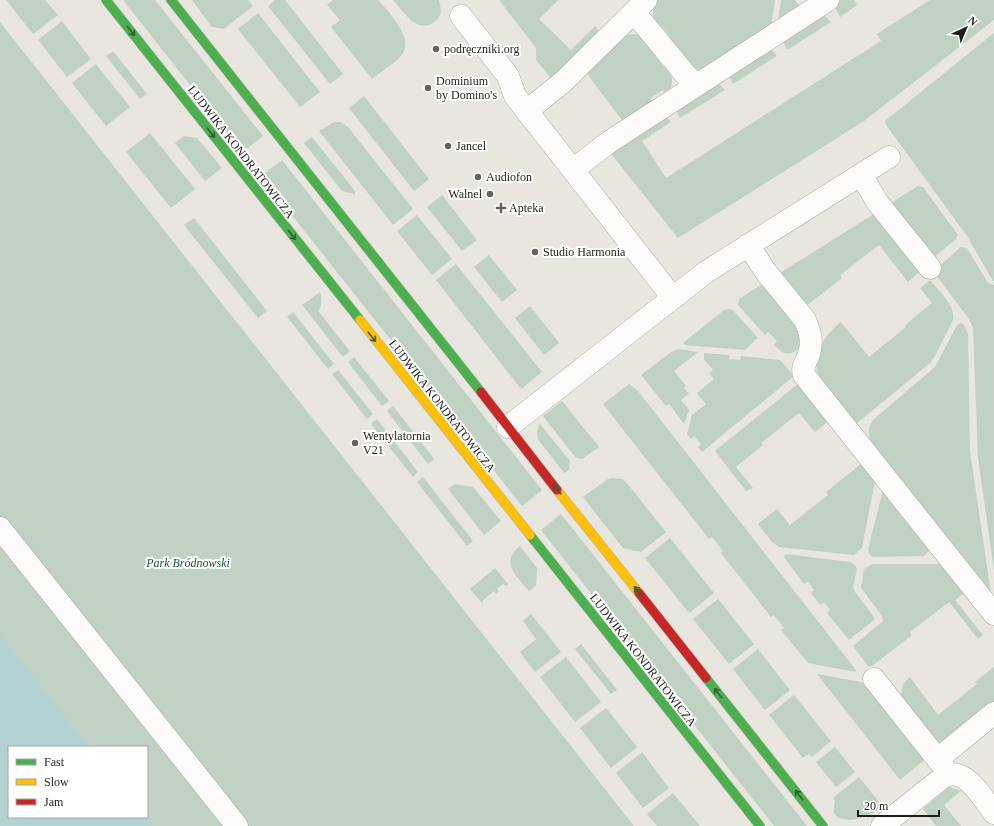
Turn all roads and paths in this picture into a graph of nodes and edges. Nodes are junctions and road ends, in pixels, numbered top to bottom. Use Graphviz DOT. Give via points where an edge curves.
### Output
graph roads {
  1 [pos="106,0"];
  2 [pos="171,0"];
  3 [pos="828,0"];
  4 [pos="640,6"];
  5 [pos="461,16"];
  6 [pos="695,86"];
  7 [pos="527,111"];
  8 [pos="889,157"];
  9 [pos="573,170"];
  10 [pos="860,175"];
  11 [pos="748,245"];
  12 [pos="930,268"];
  13 [pos="673,298"];
  14 [pos="508,427"];
  15 [pos="0,528"];
  16 [pos="994,614"];
  17 [pos="874,679"];
  18 [pos="994,714"];
  19 [pos="941,768"];
  20 [pos="994,813"];
  21 [pos="237,826"];
  22 [pos="760,826"];
  23 [pos="823,826"];
  24 [pos="882,826"];
  1 -- 22 [label="main road, LUDWIKA KONDRATOWICZA, one-way"];
  2 -- 14 [label="main road"];
  3 -- 6 [label="street"];
  4 -- 6 [label="street"];
  4 -- 7 [label="street" via="555,89"];
  5 -- 7 [label="street" via="506,74 514,94"];
  6 -- 9 [label="street" via="609,142"];
  7 -- 9 [label="street"];
  8 -- 10 [label="street"];
  9 -- 13 [label="street"];
  10 -- 11 [label="street"];
  10 -- 12 [label="street" via="878,203"];
  11 -- 13 [label="street" via="706,272"];
  11 -- 16 [label="street" via="766,272 805,320 811,336 811,347 803,368 804,374"];
  13 -- 14 [label="street"];
  23 -- 14 [label="main road, one-way"];
  15 -- 21 [label="street"];
  17 -- 19 [label="street"];
  18 -- 19 [label="street"];
  19 -- 20 [label="street" via="964,778"];
  19 -- 24 [label="street"];
}
